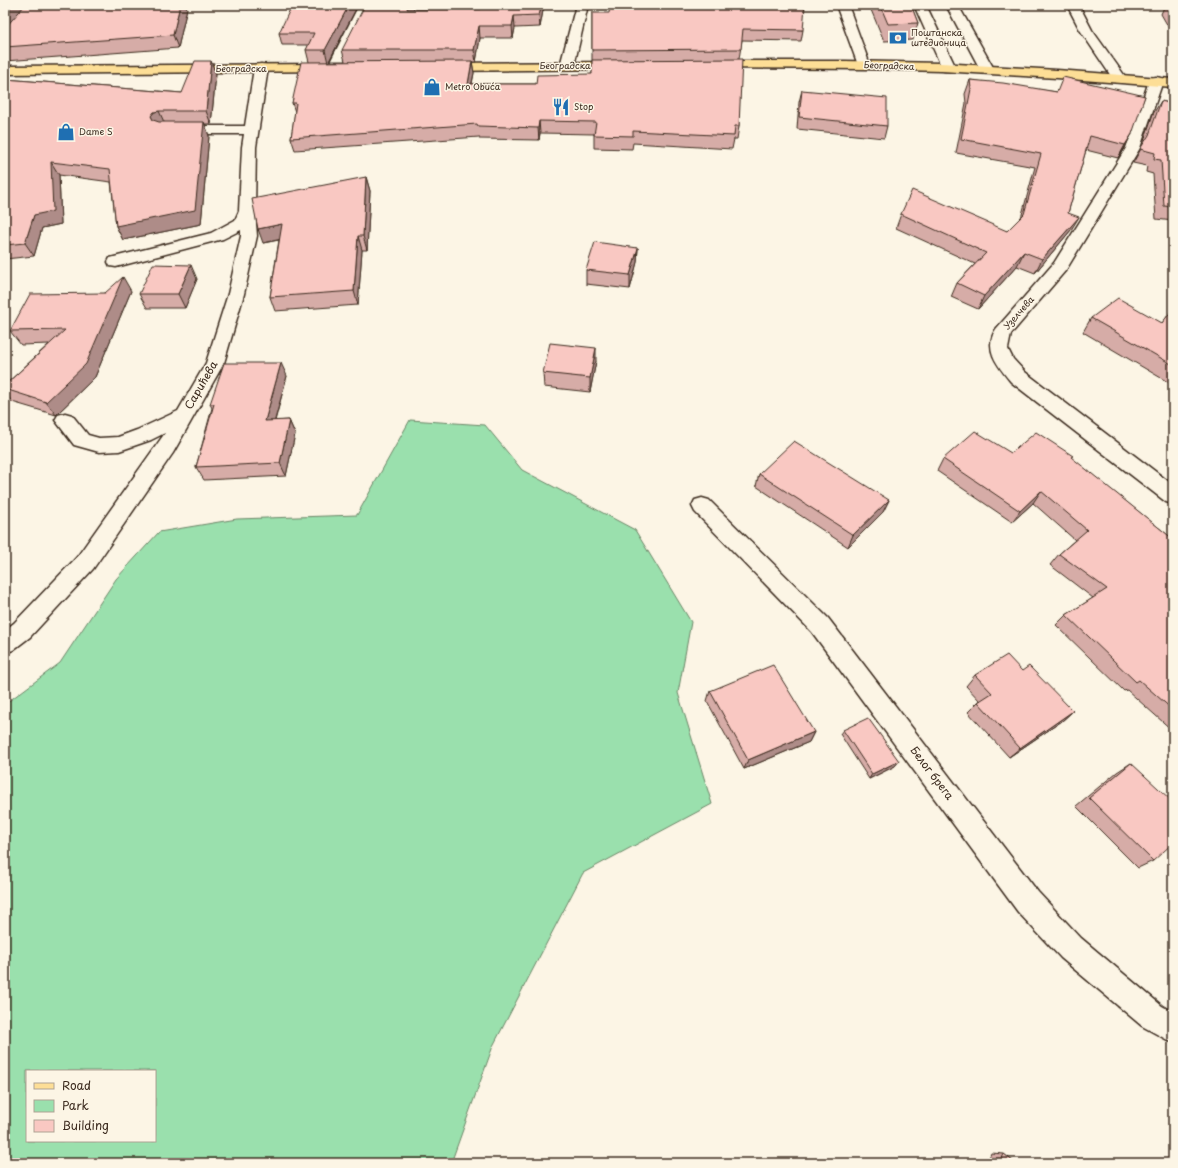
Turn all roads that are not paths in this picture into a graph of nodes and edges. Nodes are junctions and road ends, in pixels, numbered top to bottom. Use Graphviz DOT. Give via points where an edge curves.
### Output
graph roads {
  1 [pos="364,5"];
  2 [pos="582,5"];
  3 [pos="842,5"];
  4 [pos="920,5"];
  5 [pos="952,5"];
  6 [pos="1073,5"];
  7 [pos="697,65"];
  8 [pos="864,65"];
  9 [pos="567,66"];
  10 [pos="636,66"];
  11 [pos="427,67"];
  12 [pos="261,68"];
  13 [pos="334,68"];
  14 [pos="350,68"];
  15 [pos="949,68"];
  16 [pos="987,69"];
  17 [pos="5,70"];
  18 [pos="1120,79"];
  19 [pos="1156,81"];
  20 [pos="1173,83"];
  21 [pos="165,130"];
  22 [pos="251,130"];
  23 [pos="247,211"];
  24 [pos="116,262"];
  25 [pos="183,416"];
  26 [pos="65,420"];
  27 [pos="1173,496"];
  28 [pos="702,506"];
  29 [pos="5,643"];
  30 [pos="1173,1028"];
  1 -- 13 [label="street"];
  2 -- 9 [label="street"];
  3 -- 8 [label="street"];
  4 -- 15 [label="street"];
  5 -- 16 [label="street"];
  6 -- 18 [label="street" via="1086,30"];
  7 -- 8 [label="main road, Београдска"];
  8 -- 15 [label="main road, Београдска"];
  9 -- 10 [label="main road, Београдска"];
  9 -- 11 [label="main road, Београдска"];
  12 -- 13 [label="main road, Београдска"];
  12 -- 17 [label="main road, Београдска"];
  12 -- 22 [label="street, Сарићева"];
  13 -- 14 [label="main road, Београдска"];
  15 -- 16 [label="main road, Београдска"];
  16 -- 18 [label="main road, Београдска"];
  18 -- 19 [label="main road, Београдска"];
  19 -- 20 [label="main road, Београдска"];
  19 -- 27 [label="street, Узелчева" via="1134,148 1060,266 1002,333 998,349 1018,377"];
  21 -- 22 [label="street"];
  22 -- 23 [label="street, Сарићева"];
  23 -- 24 [label="street" via="242,223 224,233"];
  23 -- 25 [label="street, Сарићева" via="249,236 236,294 215,363"];
  25 -- 26 [label="street" via="119,444 99,445 81,440"];
  25 -- 29 [label="street, Сарићева" via="166,448 85,563 22,630"];
  28 -- 30 [label="street, Белог брега" via="820,625 1028,902 1071,948 1152,1016"];
}
